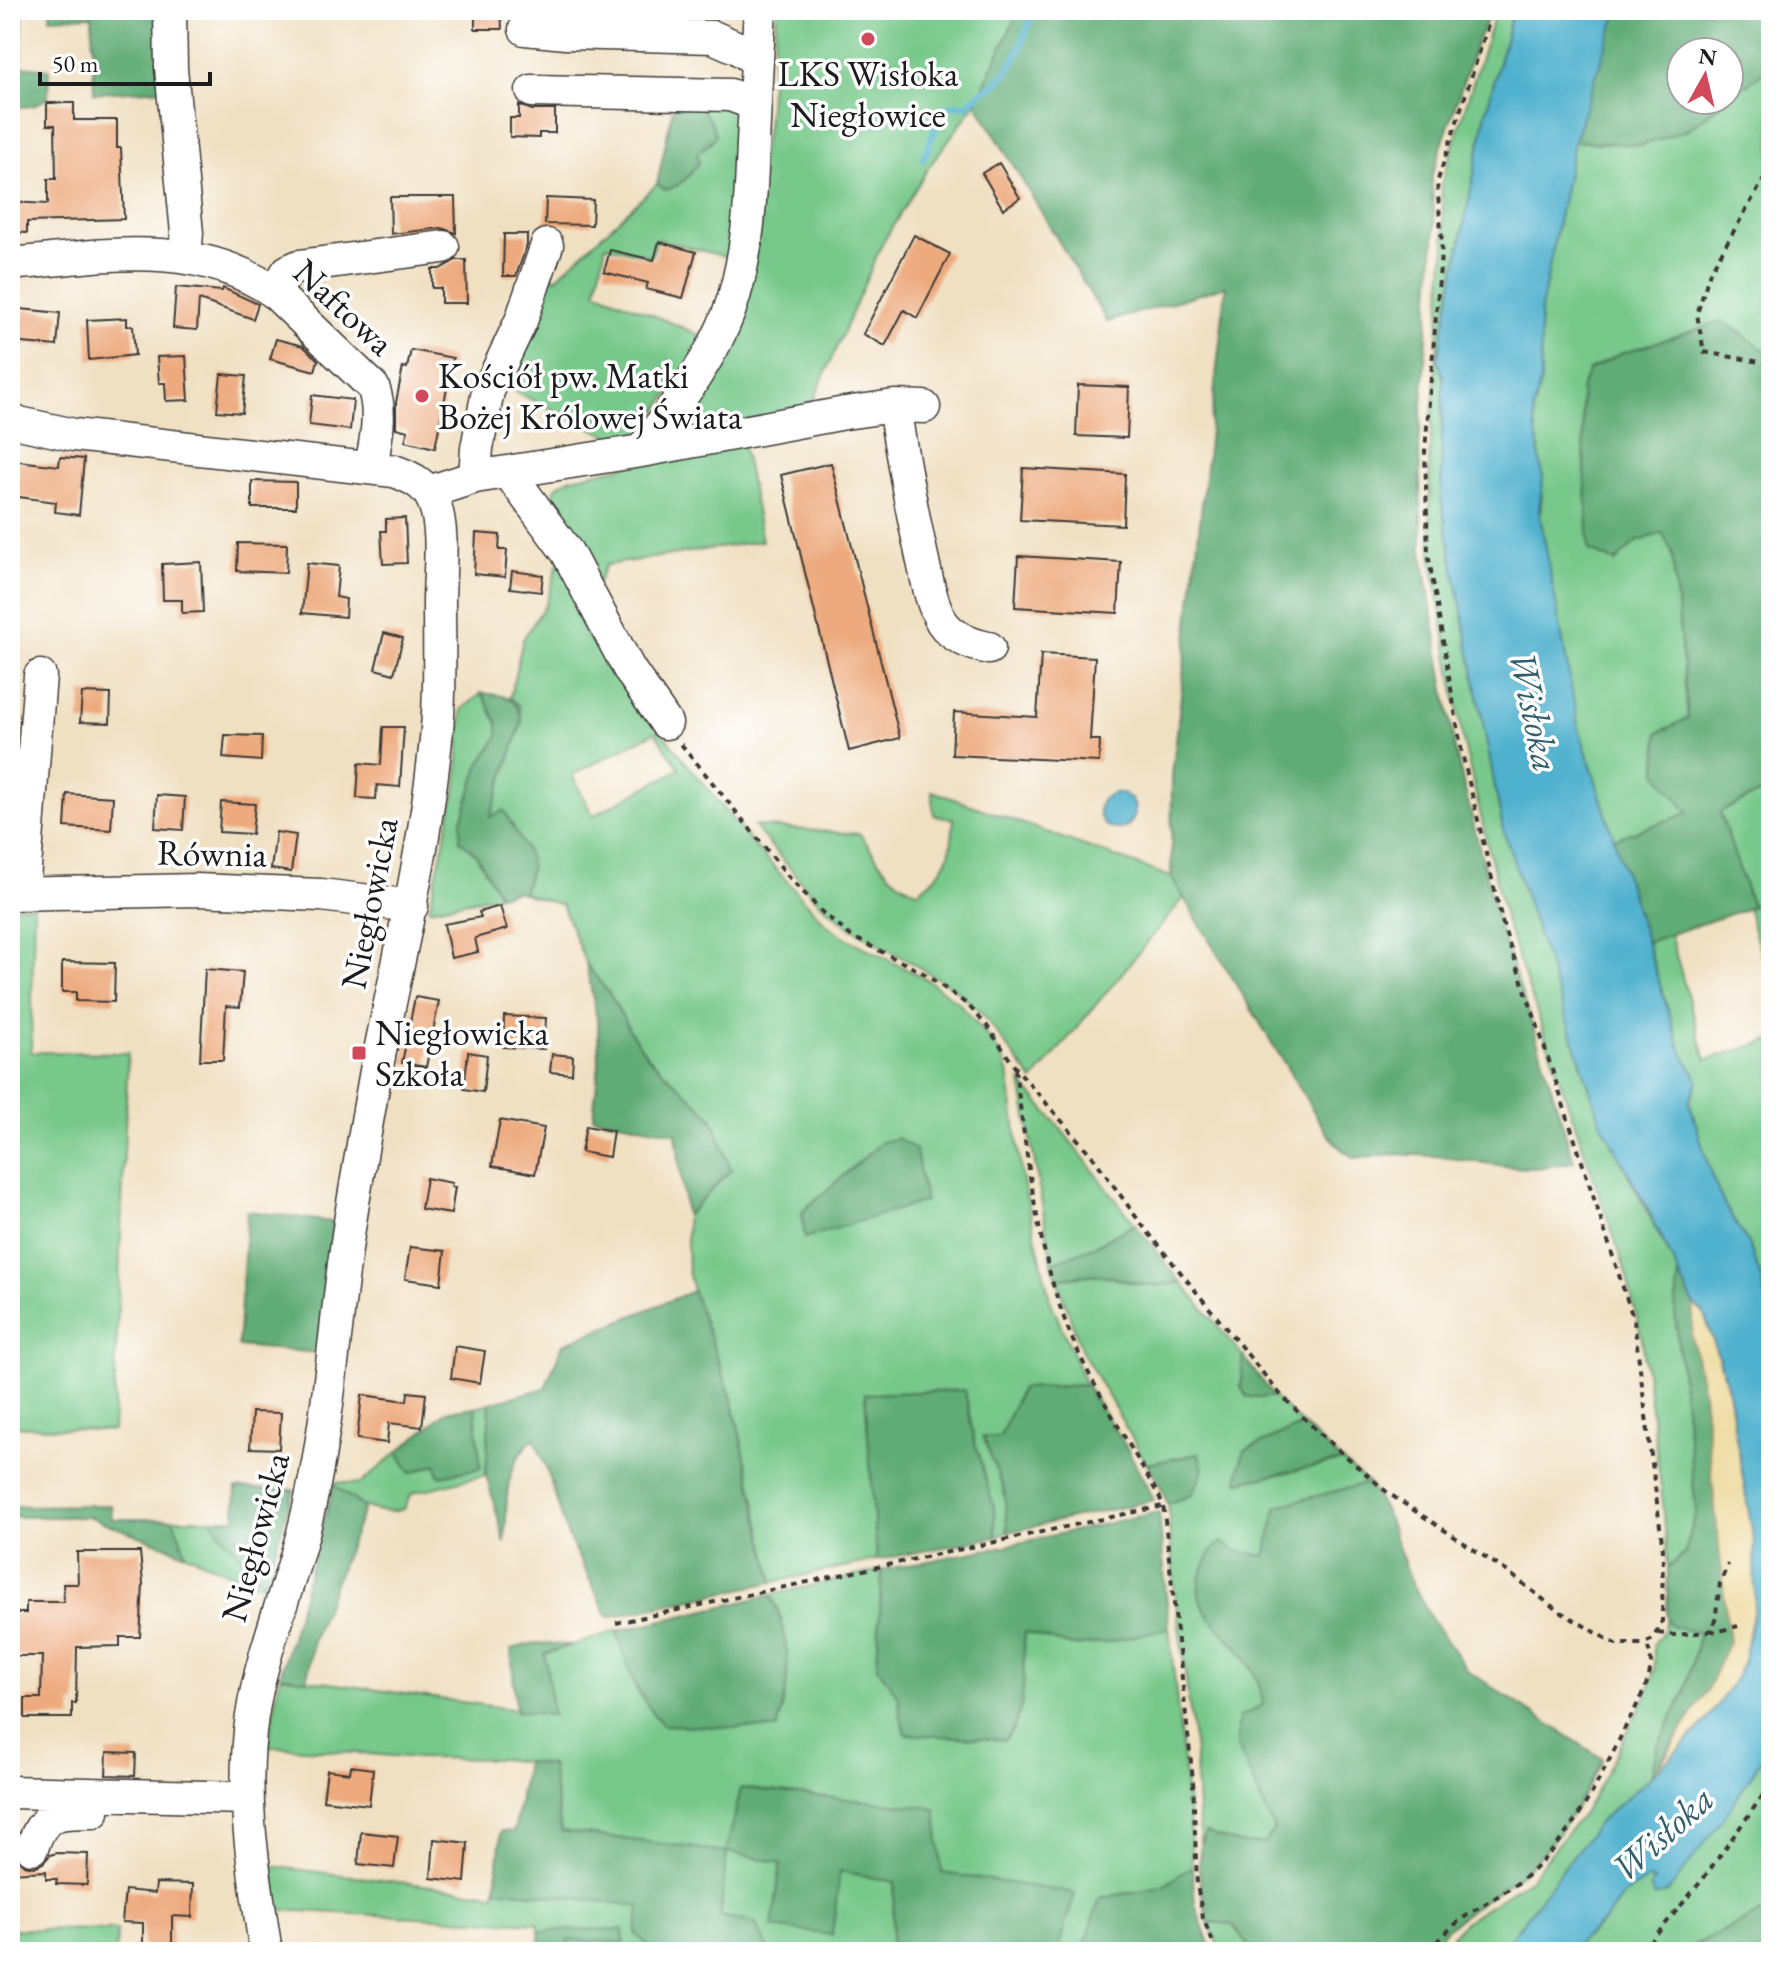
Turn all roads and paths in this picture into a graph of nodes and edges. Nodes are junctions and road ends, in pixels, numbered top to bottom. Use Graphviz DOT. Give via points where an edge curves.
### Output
graph roads {
  1 [pos="170,10"];
  2 [pos="760,10"];
  3 [pos="1493,10"];
  4 [pos="525,29"];
  5 [pos="757,61"];
  6 [pos="532,91"];
  7 [pos="755,104"];
  8 [pos="1771,167"];
  9 [pos="547,245"];
  10 [pos="443,247"];
  11 [pos="185,256"];
  12 [pos="10,264"];
  13 [pos="274,292"];
  14 [pos="1771,364"];
  15 [pos="10,421"];
  16 [pos="641,451"];
  17 [pos="371,468"];
  18 [pos="509,473"];
  19 [pos="475,477"];
  20 [pos="429,492"];
  21 [pos="989,648"];
  22 [pos="40,676"];
  23 [pos="666,723"];
  24 [pos="16,894"];
  25 [pos="412,906"];
  26 [pos="1015,1067"];
  27 [pos="1163,1506"];
  28 [pos="1728,1564"];
  29 [pos="616,1623"];
  30 [pos="1738,1626"];
  31 [pos="1710,1630"];
  32 [pos="1658,1633"];
  33 [pos="1645,1642"];
  34 [pos="1771,1784"];
  35 [pos="10,1792"];
  36 [pos="246,1806"];
  37 [pos="32,1848"];
  38 [pos="266,1952"];
  39 [pos="1217,1952"];
  40 [pos="1430,1952"];
  41 [pos="1642,1952"];
  1 -- 11 [label="street"];
  2 -- 5 [label="street"];
  3 -- 32 [label="path" via="1437,183 1442,242 1425,451 1428,553 1462,753 1504,929 1634,1321 1663,1550"];
  4 -- 5 [label="street" via="713,37"];
  5 -- 7 [label="street"];
  6 -- 7 [label="street" via="730,95"];
  7 -- 16 [label="street" via="745,246 728,313 703,363"];
  8 -- 14 [label="path" via="1710,272 1697,314 1704,352"];
  9 -- 19 [label="street" via="521,321 488,391"];
  10 -- 13 [label="street" via="299,266 288,271"];
  11 -- 12 [label="street, Naftowa"];
  11 -- 13 [label="street, Naftowa" via="231,268"];
  13 -- 17 [label="street, Naftowa" via="373,387 379,415"];
  15 -- 17 [label="street" via="74,435"];
  16 -- 18 [label="street"];
  16 -- 21 [label="street" via="909,406 916,529 929,590 943,624 965,641"];
  17 -- 20 [label="street" via="408,476"];
  18 -- 19 [label="street"];
  18 -- 23 [label="street" via="567,552 629,669"];
  19 -- 20 [label="street"];
  20 -- 25 [label="street, Niegłowicka" via="439,530 437,734"];
  22 -- 24 [label="street"];
  23 -- 26 [label="path" via="824,914 851,936 925,974 968,1005"];
  24 -- 25 [label="street, Równia" via="197,890 321,895"];
  25 -- 36 [label="street, Niegłowicka" via="352,1210 318,1460 305,1525 263,1663 249,1745"];
  26 -- 27 [label="path" via="1048,1263 1074,1342"];
  26 -- 33 [label="path" via="1270,1382 1317,1431 1388,1493 1500,1565 1557,1610 1616,1644"];
  27 -- 29 [label="path"];
  27 -- 39 [label="path" via="1193,1781 1197,1885"];
  28 -- 31 [label="path"];
  30 -- 31 [label="path"];
  31 -- 32 [label="path"];
  32 -- 33 [label="path"];
  33 -- 40 [label="path" via="1651,1663 1642,1694 1576,1818 1533,1871 1465,1914"];
  34 -- 41 [label="path"];
  35 -- 36 [label="street"];
  36 -- 37 [label="street" via="64,1812 43,1823"];
  36 -- 38 [label="street, Niegłowicka"];
}
